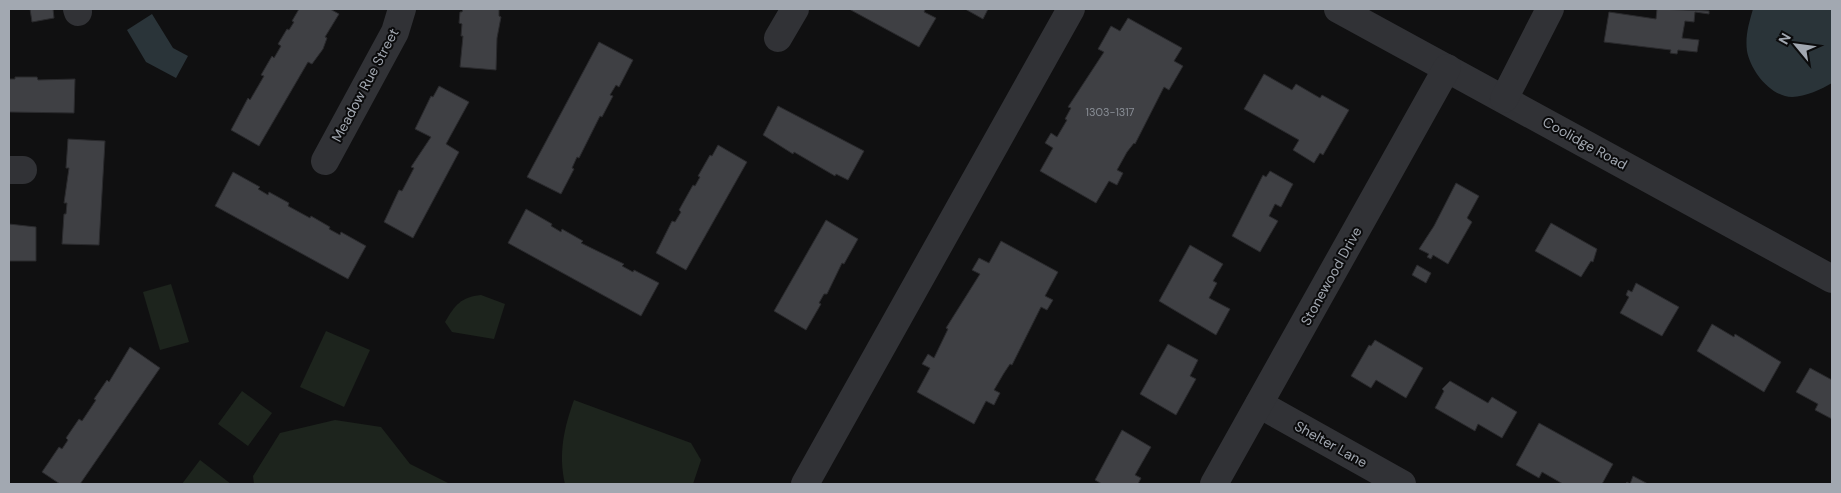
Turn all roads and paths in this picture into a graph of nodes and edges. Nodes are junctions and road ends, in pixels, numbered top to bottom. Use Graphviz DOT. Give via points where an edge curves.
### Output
graph roads {
  1 [pos="402,9"];
  2 [pos="795,9"];
  3 [pos="1071,9"];
  4 [pos="1338,9"];
  5 [pos="1550,9"];
  6 [pos="778,38"];
  7 [pos="1447,68"];
  8 [pos="1504,99"];
  9 [pos="325,161"];
  10 [pos="1832,279"];
  11 [pos="1259,404"];
  12 [pos="805,484"];
  13 [pos="1214,484"];
  14 [pos="1402,484"];
  1 -- 9 [label="street, Meadow Rue Street" via="395,32"];
  2 -- 6 [label="street"];
  3 -- 12 [label="street"];
  4 -- 7 [label="street, Coolidge Road"];
  5 -- 8 [label="street"];
  7 -- 8 [label="street, Coolidge Road"];
  7 -- 11 [label="street, Stonewood Drive"];
  8 -- 10 [label="street, Coolidge Road"];
  11 -- 13 [label="street, Stonewood Drive"];
  11 -- 14 [label="street, Shelter Lane"];
}
